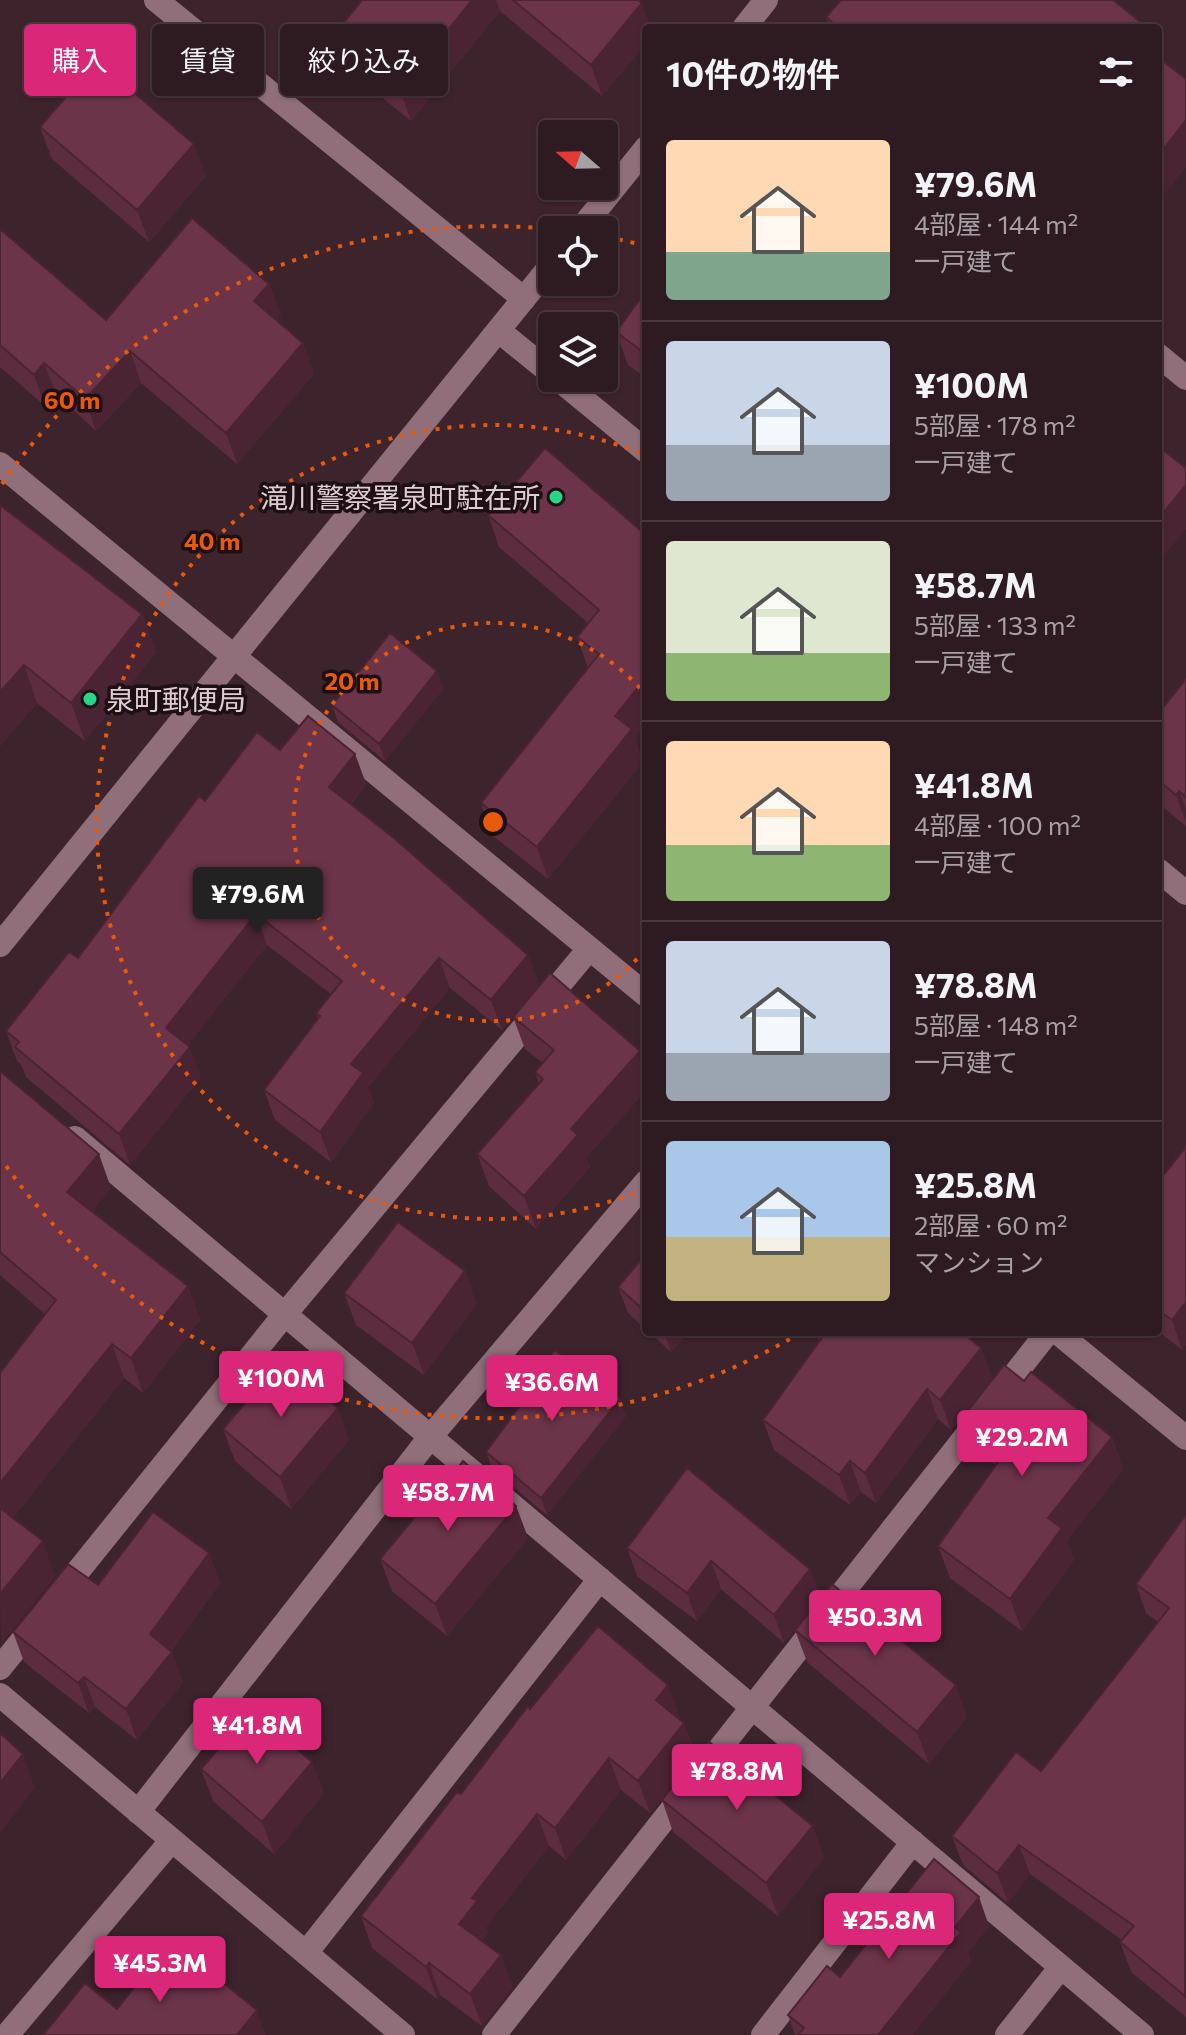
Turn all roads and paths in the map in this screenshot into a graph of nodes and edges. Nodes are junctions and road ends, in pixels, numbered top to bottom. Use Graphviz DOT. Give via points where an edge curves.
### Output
graph roads {
  1 [pos="156,0"];
  2 [pos="642,153"];
  3 [pos="591,216"];
  4 [pos="538,282"];
  5 [pos="524,299"];
  6 [pos="499,331"];
  7 [pos="1162,358"];
  8 [pos="538,363"];
  9 [pos="1186,378"];
  10 [pos="574,392"];
  11 [pos="642,448"];
  12 [pos="0,464"];
  13 [pos="234,657"];
  14 [pos="0,945"];
  15 [pos="589,949"];
  16 [pos="642,992"];
  17 [pos="59,1125"];
  18 [pos="642,1187"];
  19 [pos="285,1314"];
  20 [pos="1045,1336"];
  21 [pos="1062,1336"];
  22 [pos="431,1436"];
  23 [pos="1186,1438"];
  24 [pos="600,1579"];
  25 [pos="0,1668"];
  26 [pos="0,1695"];
  27 [pos="752,1707"];
  28 [pos="138,1812"];
  29 [pos="172,1840"];
  30 [pos="913,1842"];
  31 [pos="306,1953"];
  32 [pos="1061,1967"];
  33 [pos="7,2035"];
  34 [pos="403,2035"];
  35 [pos="494,2035"];
  36 [pos="763,2035"];
  37 [pos="1007,2035"];
  38 [pos="1142,2035"];
  1 -- 5 [label="street"];
  2 -- 3 [label="street"];
  4 -- 5 [label="street"];
  5 -- 6 [label="street"];
  6 -- 8 [label="street"];
  6 -- 13 [label="street"];
  7 -- 9 [label="street"];
  10 -- 11 [label="street"];
  12 -- 13 [label="street"];
  13 -- 14 [label="street"];
  13 -- 15 [label="street"];
  15 -- 16 [label="street"];
  15 -- 19 [label="street"];
  17 -- 19 [label="street"];
  18 -- 22 [label="street"];
  19 -- 22 [label="street"];
  19 -- 25 [label="street"];
  20 -- 27 [label="street"];
  21 -- 23 [label="street"];
  22 -- 24 [label="street"];
  22 -- 28 [label="street"];
  24 -- 27 [label="street"];
  24 -- 31 [label="street"];
  26 -- 28 [label="street"];
  27 -- 30 [label="street"];
  27 -- 35 [label="street"];
  28 -- 29 [label="street"];
  29 -- 31 [label="street"];
  29 -- 33 [label="street"];
  30 -- 32 [label="street"];
  30 -- 36 [label="street"];
  31 -- 34 [label="street"];
  32 -- 37 [label="street"];
  32 -- 38 [label="street"];
}
